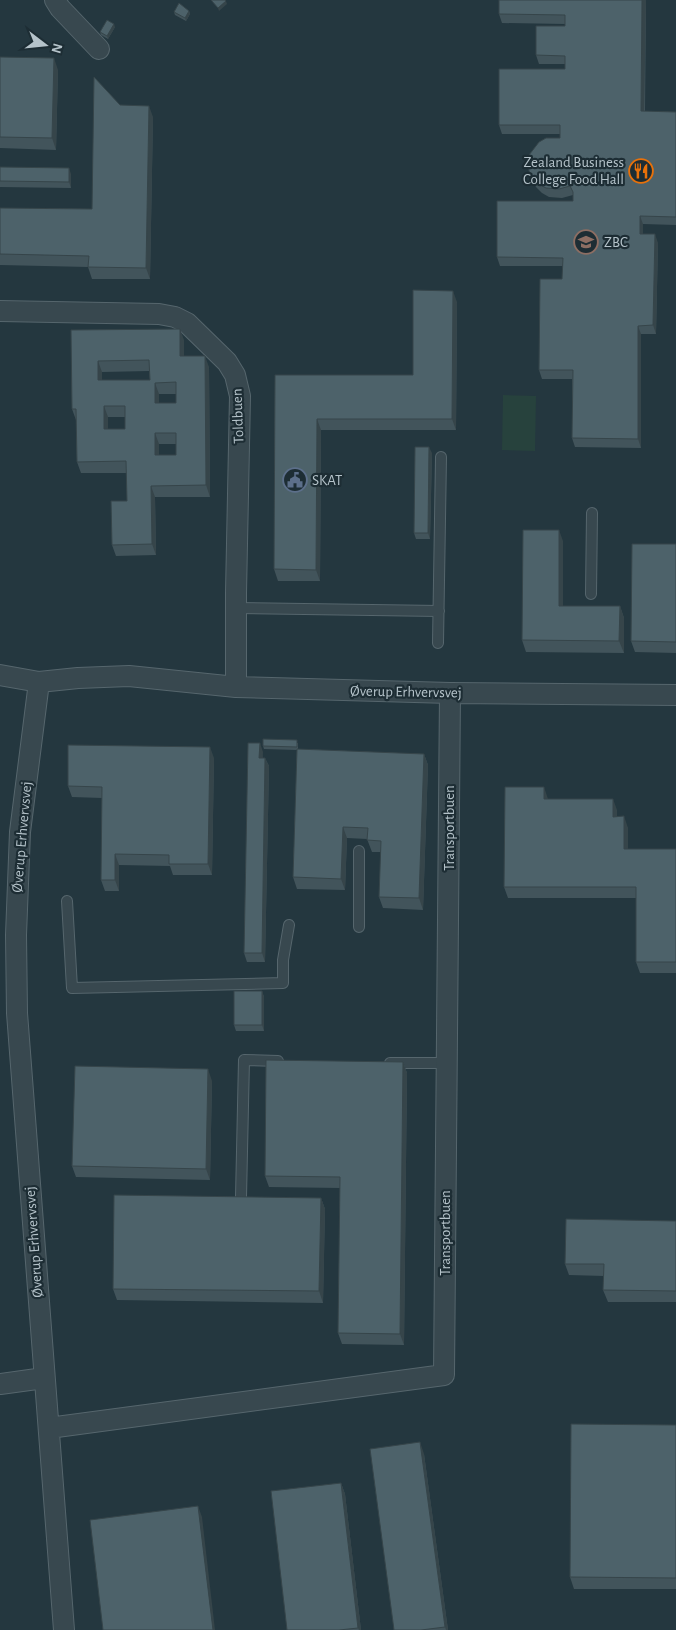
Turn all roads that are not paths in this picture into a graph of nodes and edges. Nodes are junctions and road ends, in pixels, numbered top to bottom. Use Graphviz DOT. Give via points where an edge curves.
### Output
graph roads {
  1 [pos="55,0"];
  2 [pos="99,49"];
  3 [pos="0,311"];
  4 [pos="441,457"];
  5 [pos="592,513"];
  6 [pos="591,594"];
  7 [pos="236,608"];
  8 [pos="439,611"];
  9 [pos="438,643"];
  10 [pos="0,674"];
  11 [pos="39,682"];
  12 [pos="236,688"];
  13 [pos="450,693"];
  14 [pos="676,695"];
  15 [pos="359,851"];
  16 [pos="67,901"];
  17 [pos="289,925"];
  18 [pos="359,927"];
  19 [pos="8,934"];
  20 [pos="291,1061"];
  21 [pos="377,1063"];
  22 [pos="446,1063"];
  23 [pos="241,1197"];
  24 [pos="44,1378"];
  25 [pos="0,1384"];
  26 [pos="49,1428"];
  27 [pos="64,1630"];
  1 -- 2 [label="street"];
  3 -- 7 [label="street, Toldbuen" via="175,317 187,323 227,362 240,396"];
  4 -- 8 [label="lane"];
  5 -- 6 [label="lane"];
  7 -- 8 [label="lane"];
  7 -- 12 [label="street, Toldbuen"];
  8 -- 9 [label="lane"];
  10 -- 11 [label="street"];
  11 -- 12 [label="street, Øverup Erhvervsvej" via="129,676"];
  11 -- 19 [label="street, Øverup Erhvervsvej"];
  12 -- 13 [label="street, Øverup Erhvervsvej"];
  13 -- 14 [label="street, Øverup Erhvervsvej"];
  13 -- 22 [label="street, Transportbuen"];
  15 -- 18 [label="lane"];
  16 -- 17 [label="lane" via="72,988 283,982"];
  19 -- 24 [label="street, Øverup Erhvervsvej" via="17,1013"];
  20 -- 23 [label="lane" via="244,1060"];
  21 -- 22 [label="lane"];
  22 -- 26 [label="street, Transportbuen" via="444,1375"];
  24 -- 25 [label="street"];
  24 -- 26 [label="street, Øverup Erhvervsvej"];
  26 -- 27 [label="street, Øverup Erhvervsvej"];
}
